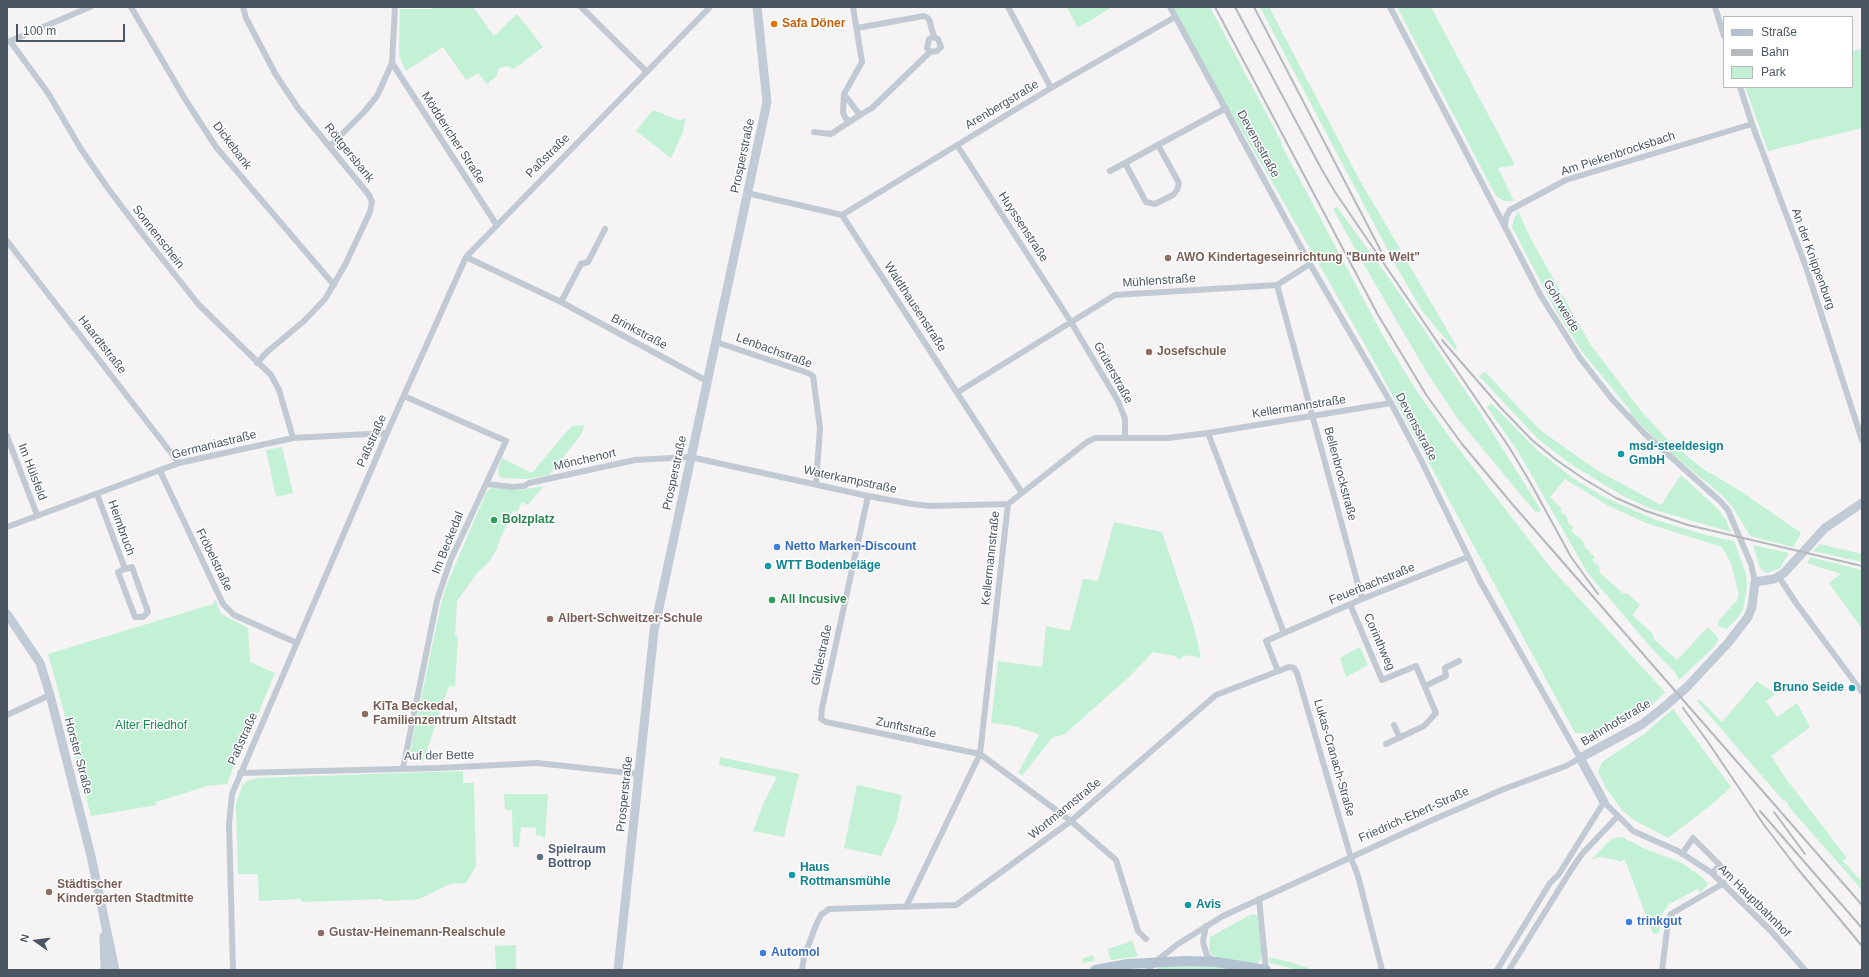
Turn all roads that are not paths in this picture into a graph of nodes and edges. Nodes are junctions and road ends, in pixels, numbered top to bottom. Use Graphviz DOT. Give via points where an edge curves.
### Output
graph roads {
  1 [pos="90,7"];
  2 [pos="131,7"];
  3 [pos="242,7"];
  4 [pos="395,7"];
  5 [pos="581,7"];
  6 [pos="710,7"];
  7 [pos="757,7"];
  8 [pos="853,7"];
  9 [pos="1008,7"];
  10 [pos="1170,7"];
  11 [pos="1390,7"];
  12 [pos="1715,7"];
  13 [pos="1175,18"];
  14 [pos="857,28"];
  15 [pos="1723,33"];
  16 [pos="934,37"];
  17 [pos="9,41"];
  18 [pos="930,52"];
  19 [pos="392,63"];
  20 [pos="647,72"];
  21 [pos="1051,88"];
  22 [pos="1740,88"];
  23 [pos="844,94"];
  24 [pos="1226,108"];
  25 [pos="860,115"];
  26 [pos="851,121"];
  27 [pos="1752,124"];
  28 [pos="814,132"];
  29 [pos="957,144"];
  30 [pos="1158,145"];
  31 [pos="330,146"];
  32 [pos="1125,163"];
  33 [pos="1110,171"];
  34 [pos="747,193"];
  35 [pos="842,215"];
  36 [pos="496,224"];
  37 [pos="1505,225"];
  38 [pos="605,229"];
  39 [pos="7,241"];
  40 [pos="466,257"];
  41 [pos="1310,264"];
  42 [pos="334,285"];
  43 [pos="1277,285"];
  44 [pos="561,302"];
  45 [pos="1071,322"];
  46 [pos="716,342"];
  47 [pos="257,363"];
  48 [pos="707,381"];
  49 [pos="958,392"];
  50 [pos="404,396"];
  51 [pos="1391,403"];
  52 [pos="1313,416"];
  53 [pos="388,433"];
  54 [pos="1208,434"];
  55 [pos="7,436"];
  56 [pos="1125,437"];
  57 [pos="293,438"];
  58 [pos="1862,440"];
  59 [pos="690,457"];
  60 [pos="179,463"];
  61 [pos="160,471"];
  62 [pos="487,484"];
  63 [pos="816,484"];
  64 [pos="1022,493"];
  65 [pos="97,494"];
  66 [pos="868,496"];
  67 [pos="1862,503"];
  68 [pos="1008,504"];
  69 [pos="37,515"];
  70 [pos="7,527"];
  71 [pos="1468,557"];
  72 [pos="125,570"];
  73 [pos="1779,577"];
  74 [pos="1755,582"];
  75 [pos="1362,599"];
  76 [pos="1350,604"];
  77 [pos="7,614"];
  78 [pos="1284,633"];
  79 [pos="297,643"];
  80 [pos="1459,661"];
  81 [pos="1294,668"];
  82 [pos="1278,671"];
  83 [pos="1425,686"];
  84 [pos="1862,692"];
  85 [pos="50,695"];
  86 [pos="7,715"];
  87 [pos="826,722"];
  88 [pos="1394,725"];
  89 [pos="1400,738"];
  90 [pos="1386,744"];
  91 [pos="980,754"];
  92 [pos="1580,758"];
  93 [pos="404,768"];
  94 [pos="240,773"];
  95 [pos="638,774"];
  96 [pos="1604,802"];
  97 [pos="1617,817"];
  98 [pos="1071,821"];
  99 [pos="1682,854"];
  100 [pos="1351,858"];
  101 [pos="1712,873"];
  102 [pos="1724,883"];
  103 [pos="1259,899"];
  104 [pos="906,907"];
  105 [pos="104,914"];
  106 [pos="1206,926"];
  107 [pos="1146,939"];
  108 [pos="621,948"];
  109 [pos="1156,961"];
  110 [pos="1216,962"];
  111 [pos="1663,968"];
  112 [pos="105,970"];
  113 [pos="115,970"];
  114 [pos="233,970"];
  115 [pos="618,970"];
  116 [pos="625,970"];
  117 [pos="802,970"];
  118 [pos="1095,970"];
  119 [pos="1148,970"];
  120 [pos="1266,970"];
  121 [pos="1382,970"];
  122 [pos="1497,970"];
  123 [pos="1509,970"];
  124 [pos="1805,970"];
  1 -- 17 [label="street"];
  2 -- 42 [label="street, Dickebank" via="216,147"];
  3 -- 31 [label="street, Röttgersbank" via="276,75 298,108"];
  4 -- 19 [label="street"];
  5 -- 20 [label="street"];
  6 -- 20 [label="street, Paßstraße"];
  7 -- 34 [label="main road, Prosperstraße" via="767,102"];
  8 -- 14 [label="street"];
  9 -- 21 [label="street"];
  10 -- 13 [label="street, Devensstraße"];
  11 -- 37 [label="street, Gohrweide"];
  12 -- 15 [label="street"];
  13 -- 21 [label="street, Arenbergstraße"];
  13 -- 24 [label="street, Devensstraße"];
  14 -- 16 [label="street" via="924,16 929,19"];
  14 -- 23 [label="street" via="862,62"];
  16 -- 18 [label="street" via="927,43"];
  16 -- 18 [label="street" via="938,39 941,47"];
  17 -- 47 [label="street, Sonnenschein" via="48,93 81,149 135,224 199,305"];
  18 -- 25 [label="street" via="872,108"];
  19 -- 31 [label="street" via="377,96"];
  19 -- 36 [label="street, Möddericher Straße"];
  20 -- 36 [label="street, Paßstraße"];
  21 -- 29 [label="street, Arenbergstraße"];
  22 -- 27 [label="street, An der Knippenburg"];
  23 -- 25 [label="street"];
  23 -- 26 [label="street" via="843,113"];
  24 -- 30 [label="street, Devensstraße"];
  24 -- 41 [label="street, Devensstraße"];
  25 -- 26 [label="street"];
  26 -- 28 [label="street" via="831,134"];
  27 -- 37 [label="street, Am Piekenbrocksbach" via="1566,180 1510,210"];
  27 -- 58 [label="street, An der Knippenburg" via="1806,267"];
  29 -- 35 [label="street, Arenbergstraße"];
  29 -- 45 [label="street, Huyssenstraße"];
  30 -- 32 [label="street, Devensstraße"];
  30 -- 32 [label="street" via="1179,183 1178,190 1173,195 1155,204 1146,202"];
  31 -- 42 [label="street, Röttgersbank" via="370,195 372,202 367,218"];
  32 -- 33 [label="street, Devensstraße"];
  34 -- 35 [label="street"];
  34 -- 46 [label="main road, Prosperstraße"];
  35 -- 49 [label="street, Waldthausenstraße"];
  36 -- 40 [label="street, Paßstraße"];
  37 -- 74 [label="street, Gohrweide" via="1541,296 1584,364 1644,433 1728,510 1751,564"];
  38 -- 44 [label="street" via="588,262 581,264"];
  39 -- 60 [label="street, Haardtstraße"];
  40 -- 44 [label="street, Brinkstraße"];
  40 -- 50 [label="street, Paßstraße"];
  41 -- 43 [label="street, Mühlenstraße"];
  41 -- 51 [label="street, Devensstraße"];
  42 -- 47 [label="street, Röttgersbank" via="304,321"];
  43 -- 45 [label="street, Mühlenstraße" via="1115,295"];
  43 -- 52 [label="street, Bellenbrockstraße"];
  44 -- 48 [label="street, Brinkstraße"];
  45 -- 49 [label="street, Mühlenstraße"];
  45 -- 56 [label="street, Grüterstraße" via="1118,401 1125,419"];
  46 -- 48 [label="main road, Prosperstraße"];
  46 -- 63 [label="street, Lenbachstraße" via="813,376 820,428"];
  47 -- 57 [label="street, Sonnenschein" via="271,375"];
  48 -- 59 [label="main road, Prosperstraße"];
  49 -- 64 [label="street, Waldthausenstraße"];
  50 -- 53 [label="street, Paßstraße"];
  50 -- 62 [label="street, Im Beckedal" via="506,441"];
  51 -- 52 [label="street, Kellermannstraße"];
  51 -- 71 [label="street, Devensstraße" via="1422,460"];
  52 -- 54 [label="street, Kellermannstraße"];
  52 -- 75 [label="street, Bellenbrockstraße"];
  53 -- 57 [label="street, Germaniastraße"];
  53 -- 79 [label="street, Paßstraße"];
  54 -- 56 [label="street, Kellermannstraße" via="1168,438"];
  54 -- 78 [label="street"];
  55 -- 69 [label="street, Im Hülsfeld"];
  56 -- 64 [label="street, Kellermannstraße" via="1091,440"];
  57 -- 60 [label="street, Germaniastraße"];
  59 -- 62 [label="street, Mönchenort" via="635,460 524,486"];
  59 -- 63 [label="street, Waterkampstraße"];
  59 -- 95 [label="main road, Prosperstraße" via="654,630"];
  60 -- 61 [label="street, Germaniastraße"];
  61 -- 65 [label="street, Germaniastraße"];
  61 -- 79 [label="street, Fröbelstraße" via="223,604 234,615"];
  62 -- 93 [label="street, Im Beckedal" via="451,559 438,600"];
  63 -- 66 [label="street, Waterkampstraße"];
  64 -- 68 [label="street, Kellermannstraße"];
  65 -- 69 [label="street, Germaniastraße"];
  65 -- 72 [label="street, Heimbruch"];
  66 -- 68 [label="street, Waterkampstraße" via="930,506"];
  66 -- 87 [label="street, Gildestraße" via="822,708 821,718"];
  67 -- 73 [label="main road" via="1825,528"];
  68 -- 91 [label="street, Kellermannstraße"];
  69 -- 70 [label="street, Germaniastraße"];
  71 -- 75 [label="street, Feuerbachstraße"];
  71 -- 92 [label="street, Devensstraße"];
  72 -- 72 [label="street, Heimbruch" via="118,572 126,595 135,617 143,617 148,612 132,567"];
  73 -- 74 [label="main road"];
  73 -- 84 [label="street"];
  74 -- 92 [label="main road, Bahnhofstraße" via="1748,617 1728,643 1687,687 1641,725"];
  75 -- 76 [label="street, Feuerbachstraße"];
  76 -- 78 [label="street, Feuerbachstraße"];
  76 -- 83 [label="street, Corinthweg" via="1382,680 1416,666"];
  77 -- 85 [label="main road, Horster Straße" via="40,662"];
  78 -- 82 [label="street" via="1266,641"];
  79 -- 94 [label="street, Paßstraße"];
  80 -- 83 [label="street" via="1445,668 1446,676"];
  81 -- 82 [label="street, Wortmannstraße"];
  81 -- 100 [label="street, Lukas-Cranach-Straße" via="1300,680"];
  82 -- 98 [label="street, Wortmannstraße" via="1216,695"];
  83 -- 89 [label="street, Corinthweg" via="1436,713 1424,726"];
  85 -- 86 [label="street"];
  85 -- 105 [label="main road, Horster Straße"];
  87 -- 91 [label="street, Zunftstraße"];
  88 -- 89 [label="street"];
  89 -- 90 [label="street, Corinthweg"];
  91 -- 98 [label="street"];
  91 -- 104 [label="street, Kellermannstraße"];
  92 -- 96 [label="main road, Bahnhofstraße"];
  92 -- 100 [label="street, Friedrich-Ebert-Straße" via="1428,822"];
  93 -- 94 [label="street, Auf der Bette"];
  93 -- 95 [label="street, Auf der Bette" via="537,764"];
  94 -- 114 [label="street, Paßstraße" via="232,794 229,824"];
  95 -- 108 [label="main road, Prosperstraße"];
  96 -- 97 [label="street, Am Hauptbahnhof"];
  96 -- 122 [label="street" via="1550,883"];
  97 -- 99 [label="street, Am Hauptbahnhof" via="1633,831"];
  97 -- 123 [label="street" via="1582,854"];
  98 -- 104 [label="street, Wortmannstraße" via="956,905"];
  98 -- 107 [label="street" via="1116,860 1138,931"];
  99 -- 101 [label="street, Am Hauptbahnhof"];
  99 -- 101 [label="street" via="1692,838 1720,865"];
  100 -- 103 [label="street, Friedrich-Ebert-Straße"];
  100 -- 121 [label="street, Lukas-Cranach-Straße"];
  101 -- 102 [label="street, Am Hauptbahnhof"];
  102 -- 111 [label="street" via="1671,914"];
  102 -- 124 [label="street, Am Hauptbahnhof"];
  103 -- 106 [label="street, Friedrich-Ebert-Straße"];
  103 -- 120 [label="street"];
  104 -- 117 [label="street, Wortmannstraße" via="829,909 821,915 816,925"];
  105 -- 112 [label="main road, Horster Straße"];
  105 -- 113 [label="main road, Horster Straße"];
  106 -- 109 [label="street, Friedrich-Ebert-Straße"];
  106 -- 110 [label="street" via="1204,946 1207,956"];
  108 -- 115 [label="main road, Prosperstraße"];
  108 -- 116 [label="main road, Prosperstraße"];
  109 -- 110 [label="main road"];
  109 -- 118 [label="main road, Friedrich-Ebert-Straße"];
  109 -- 119 [label="street, Friedrich-Ebert-Straße"];
  110 -- 120 [label="main road"];
}
